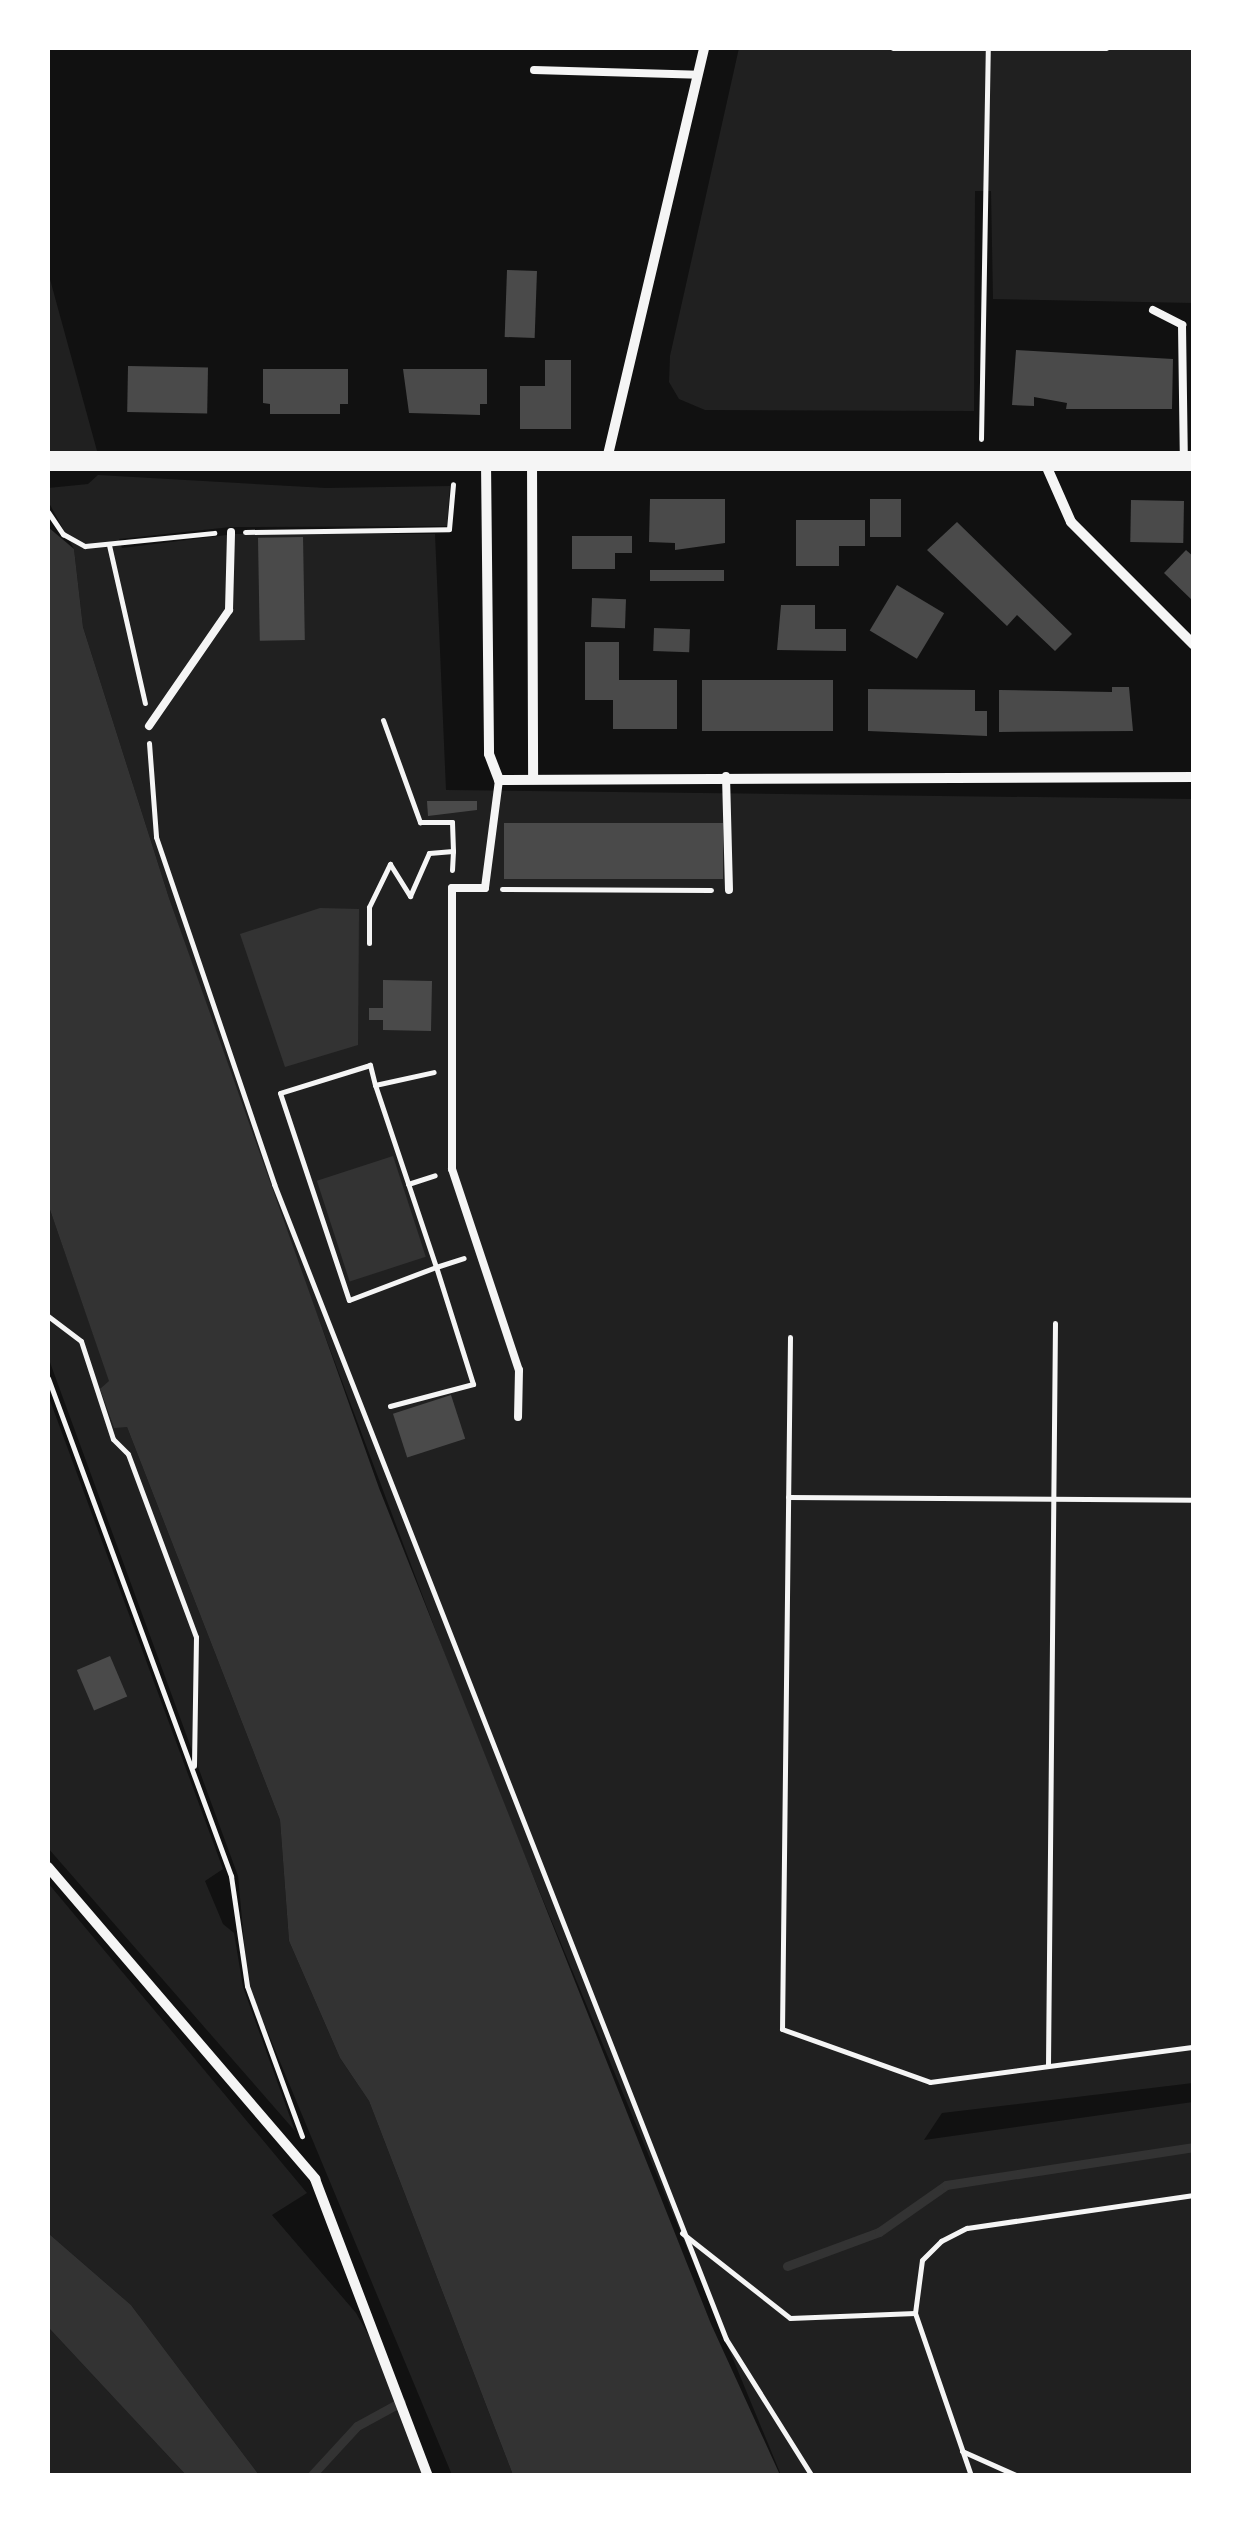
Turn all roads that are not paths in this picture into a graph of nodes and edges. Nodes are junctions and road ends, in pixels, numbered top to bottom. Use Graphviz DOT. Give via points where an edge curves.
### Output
graph roads {
  1 [pos="704,48"];
  2 [pos="534,70"];
  3 [pos="698,75"];
  4 [pos="1153,310"];
  5 [pos="532,459"];
  6 [pos="607,459"];
  7 [pos="486,460"];
  8 [pos="54,461"];
  9 [pos="1044,461"];
  10 [pos="1188,461"];
  11 [pos="231,532"];
  12 [pos="1194,646"];
  13 [pos="149,726"];
  14 [pos="533,776"];
  15 [pos="726,776"];
  16 [pos="1194,777"];
  17 [pos="499,780"];
  18 [pos="729,890"];
  19 [pos="518,1417"];
  20 [pos="48,1868"];
  21 [pos="428,2476"];
  1 -- 3 [label="street"];
  2 -- 3 [label="lane"];
  3 -- 6 [label="street"];
  4 -- 10 [label="lane" via="1182,325"];
  5 -- 6 [label="main road"];
  5 -- 7 [label="main road"];
  5 -- 14 [label="street"];
  6 -- 9 [label="main road"];
  7 -- 8 [label="main road"];
  7 -- 17 [label="street" via="489,754"];
  9 -- 10 [label="main road"];
  9 -- 12 [label="street" via="1071,522"];
  11 -- 13 [label="lane" via="229,610"];
  14 -- 15 [label="street"];
  14 -- 17 [label="street"];
  15 -- 16 [label="street"];
  15 -- 18 [label="lane"];
  17 -- 19 [label="lane" via="485,888 452,888 452,1168 518,1370"];
  20 -- 21 [label="street" via="315,2179"];
}
